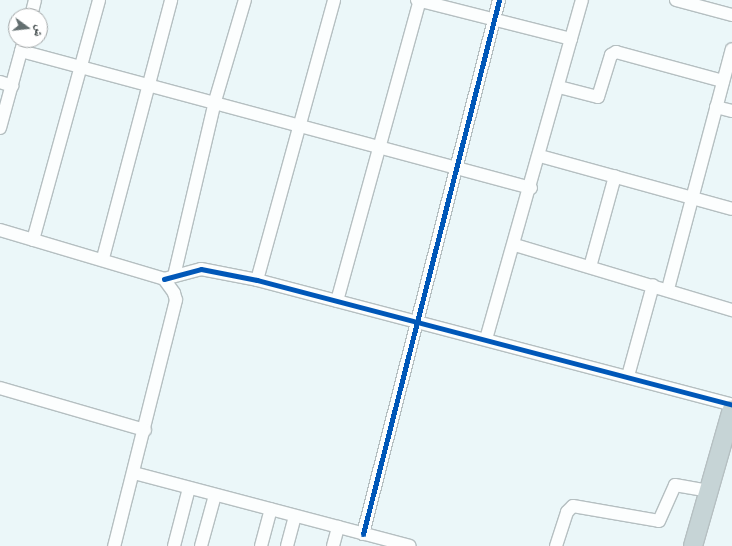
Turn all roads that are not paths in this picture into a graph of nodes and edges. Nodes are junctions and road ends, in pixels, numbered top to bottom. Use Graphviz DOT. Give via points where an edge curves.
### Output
graph roads {
  1 [pos="99,0"];
  2 [pos="171,0"];
  3 [pos="245,0"];
  4 [pos="334,0"];
  5 [pos="419,0"];
  6 [pos="499,0"];
  7 [pos="582,0"];
  8 [pos="676,0"];
  9 [pos="732,15"];
  10 [pos="494,21"];
  11 [pos="571,39"];
  12 [pos="22,48"];
  13 [pos="28,48"];
  14 [pos="732,49"];
  15 [pos="81,68"];
  16 [pos="723,80"];
  17 [pos="0,82"];
  18 [pos="148,85"];
  19 [pos="12,86"];
  20 [pos="559,87"];
  21 [pos="214,101"];
  22 [pos="716,107"];
  23 [pos="732,111"];
  24 [pos="300,124"];
  25 [pos="0,128"];
  26 [pos="380,147"];
  27 [pos="540,156"];
  28 [pos="455,168"];
  29 [pos="615,176"];
  30 [pos="530,188"];
  31 [pos="693,198"];
  32 [pos="732,208"];
  33 [pos="0,230"];
  34 [pos="33,240"];
  35 [pos="515,246"];
  36 [pos="103,258"];
  37 [pos="590,267"];
  38 [pos="169,278"];
  39 [pos="257,280"];
  40 [pos="653,285"];
  41 [pos="668,289"];
  42 [pos="337,301"];
  43 [pos="732,310"];
  44 [pos="415,320"];
  45 [pos="486,339"];
  46 [pos="628,376"];
  47 [pos="0,388"];
  48 [pos="732,404"];
  49 [pos="732,409"];
  50 [pos="145,430"];
  51 [pos="728,440"];
  52 [pos="134,473"];
  53 [pos="189,488"];
  54 [pos="708,491"];
  55 [pos="215,495"];
  56 [pos="270,509"];
  57 [pos="295,516"];
  58 [pos="338,527"];
  59 [pos="363,534"];
  60 [pos="380,542"];
  61 [pos="114,546"];
  62 [pos="174,546"];
  63 [pos="201,546"];
  64 [pos="261,546"];
  65 [pos="288,546"];
  66 [pos="333,546"];
  67 [pos="410,546"];
  68 [pos="556,546"];
  69 [pos="693,546"];
  1 -- 15 [label="street"];
  2 -- 18 [label="street"];
  3 -- 21 [label="street"];
  4 -- 24 [label="street"];
  5 -- 10 [label="street"];
  5 -- 26 [label="street"];
  6 -- 10 [label="street"];
  7 -- 11 [label="street"];
  8 -- 9 [label="street"];
  10 -- 11 [label="street"];
  10 -- 28 [label="street"];
  11 -- 20 [label="street"];
  12 -- 19 [label="street"];
  13 -- 15 [label="street"];
  14 -- 16 [label="street"];
  15 -- 18 [label="street"];
  15 -- 34 [label="street"];
  16 -- 20 [label="street" via="616,52 611,55 598,97"];
  16 -- 22 [label="street"];
  17 -- 19 [label="street"];
  18 -- 21 [label="street"];
  18 -- 36 [label="street"];
  19 -- 25 [label="street"];
  20 -- 27 [label="street"];
  21 -- 24 [label="street"];
  21 -- 38 [label="street"];
  22 -- 23 [label="street"];
  22 -- 31 [label="street"];
  24 -- 26 [label="street"];
  24 -- 39 [label="street"];
  26 -- 28 [label="street"];
  26 -- 42 [label="street"];
  27 -- 29 [label="street"];
  27 -- 30 [label="street"];
  28 -- 30 [label="street"];
  28 -- 44 [label="street"];
  29 -- 31 [label="street"];
  29 -- 37 [label="street"];
  30 -- 35 [label="street"];
  31 -- 32 [label="street"];
  31 -- 41 [label="street"];
  33 -- 34 [label="street"];
  34 -- 36 [label="street"];
  35 -- 37 [label="street"];
  35 -- 45 [label="street"];
  36 -- 38 [label="street"];
  37 -- 40 [label="street"];
  38 -- 39 [label="street" via="201,269"];
  38 -- 50 [label="street" via="176,300"];
  39 -- 42 [label="street"];
  40 -- 41 [label="street"];
  40 -- 46 [label="street"];
  41 -- 43 [label="street"];
  42 -- 44 [label="street"];
  44 -- 45 [label="street"];
  44 -- 59 [label="street"];
  45 -- 46 [label="street"];
  46 -- 48 [label="street"];
  47 -- 50 [label="street"];
  49 -- 51 [label="highway"];
  50 -- 52 [label="street"];
  51 -- 54 [label="highway"];
  52 -- 53 [label="street"];
  52 -- 61 [label="street"];
  53 -- 55 [label="street"];
  53 -- 62 [label="street"];
  54 -- 68 [label="street" via="675,485 659,521 573,506 567,512"];
  54 -- 69 [label="highway"];
  55 -- 56 [label="street"];
  55 -- 63 [label="street"];
  56 -- 57 [label="street"];
  56 -- 64 [label="street"];
  57 -- 58 [label="street"];
  57 -- 65 [label="street"];
  58 -- 59 [label="street"];
  58 -- 66 [label="street"];
  59 -- 60 [label="street"];
  60 -- 67 [label="street"];
}
